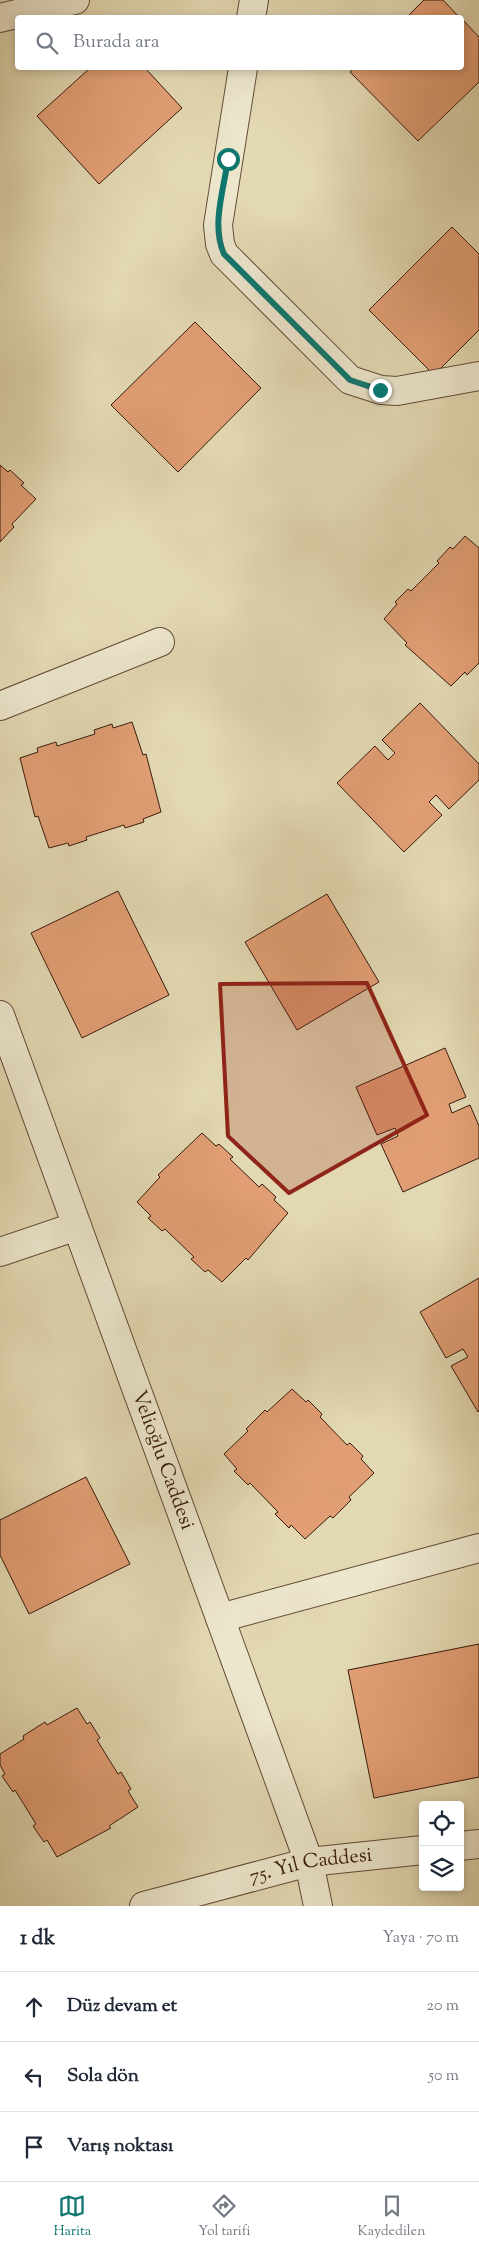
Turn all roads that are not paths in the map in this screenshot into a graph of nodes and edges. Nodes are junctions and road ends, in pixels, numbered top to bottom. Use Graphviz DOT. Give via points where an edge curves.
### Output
graph roads {
  1 [pos="75,0"];
  2 [pos="254,0"];
  3 [pos="252,15"];
  4 [pos="0,18"];
  5 [pos="243,70"];
  6 [pos="479,376"];
  7 [pos="160,642"];
  8 [pos="0,706"];
  9 [pos="0,1016"];
  10 [pos="77,1226"];
  11 [pos="0,1252"];
  12 [pos="479,1548"];
  13 [pos="220,1618"];
  14 [pos="479,1844"];
  15 [pos="464,1846"];
  16 [pos="419,1850"];
  17 [pos="308,1862"];
  18 [pos="144,1906"];
  19 [pos="318,1906"];
  1 -- 4 [label="street"];
  2 -- 3 [label="street"];
  5 -- 6 [label="street" via="218,225 224,254 350,380 380,390 397,391"];
  7 -- 8 [label="street"];
  9 -- 10 [label="street, Velioğlu Caddesi"];
  10 -- 11 [label="street"];
  10 -- 13 [label="street, Velioğlu Caddesi"];
  12 -- 13 [label="street"];
  13 -- 17 [label="street, Velioğlu Caddesi"];
  14 -- 15 [label="street"];
  16 -- 17 [label="street, 75. Yıl Caddesi"];
  17 -- 18 [label="street, 75. Yıl Caddesi"];
  17 -- 19 [label="street, Velioğlu Caddesi"];
}
